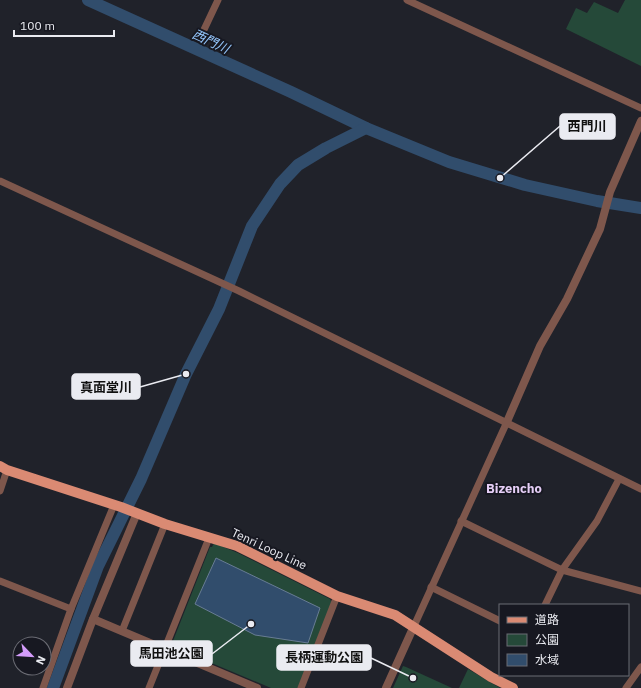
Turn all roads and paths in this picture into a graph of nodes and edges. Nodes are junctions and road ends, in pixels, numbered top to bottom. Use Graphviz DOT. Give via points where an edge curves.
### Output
graph roads {
  1 [pos="218,0"];
  2 [pos="407,0"];
  3 [pos="201,36"];
  4 [pos="641,108"];
  5 [pos="641,121"];
  6 [pos="0,181"];
  7 [pos="506,424"];
  8 [pos="4,468"];
  9 [pos="619,479"];
  10 [pos="641,489"];
  11 [pos="0,491"];
  12 [pos="118,506"];
  13 [pos="135,512"];
  14 [pos="461,521"];
  15 [pos="165,524"];
  16 [pos="210,538"];
  17 [pos="562,570"];
  18 [pos="0,581"];
  19 [pos="430,587"];
  20 [pos="641,591"];
  21 [pos="337,596"];
  22 [pos="545,604"];
  23 [pos="71,609"];
  24 [pos="93,618"];
  25 [pos="499,621"];
  26 [pos="414,626"];
  27 [pos="122,631"];
  28 [pos="165,648"];
  29 [pos="641,667"];
  30 [pos="43,688"];
  31 [pos="67,688"];
  32 [pos="150,688"];
  33 [pos="257,688"];
  34 [pos="301,688"];
  35 [pos="386,688"];
  36 [pos="513,688"];
  37 [pos="626,688"];
  1 -- 3 [label="street"];
  2 -- 4 [label="street"];
  5 -- 7 [label="street" via="610,192 604,218 567,299 540,346"];
  6 -- 7 [label="street" via="220,282"];
  7 -- 9 [label="street"];
  7 -- 14 [label="street"];
  8 -- 11 [label="street"];
  8 -- 12 [label="main road, Tenri Loop Line"];
  9 -- 10 [label="street"];
  9 -- 17 [label="street" via="597,520"];
  12 -- 13 [label="main road, Tenri Loop Line"];
  12 -- 23 [label="street"];
  13 -- 15 [label="main road, Tenri Loop Line"];
  13 -- 24 [label="street"];
  14 -- 17 [label="street"];
  14 -- 19 [label="street"];
  15 -- 16 [label="main road, Tenri Loop Line"];
  15 -- 27 [label="street"];
  16 -- 21 [label="main road, Tenri Loop Line" via="237,546"];
  16 -- 28 [label="street"];
  17 -- 20 [label="street"];
  17 -- 22 [label="street"];
  18 -- 23 [label="street"];
  19 -- 25 [label="street"];
  19 -- 26 [label="street"];
  21 -- 26 [label="main road, Tenri Loop Line" via="395,614"];
  21 -- 34 [label="street"];
  23 -- 30 [label="street"];
  24 -- 27 [label="street"];
  24 -- 31 [label="street"];
  26 -- 35 [label="street"];
  26 -- 36 [label="main road, Tenri Loop Line" via="491,677"];
  27 -- 28 [label="street"];
  28 -- 32 [label="street"];
  28 -- 33 [label="street"];
  29 -- 37 [label="street"];
}
